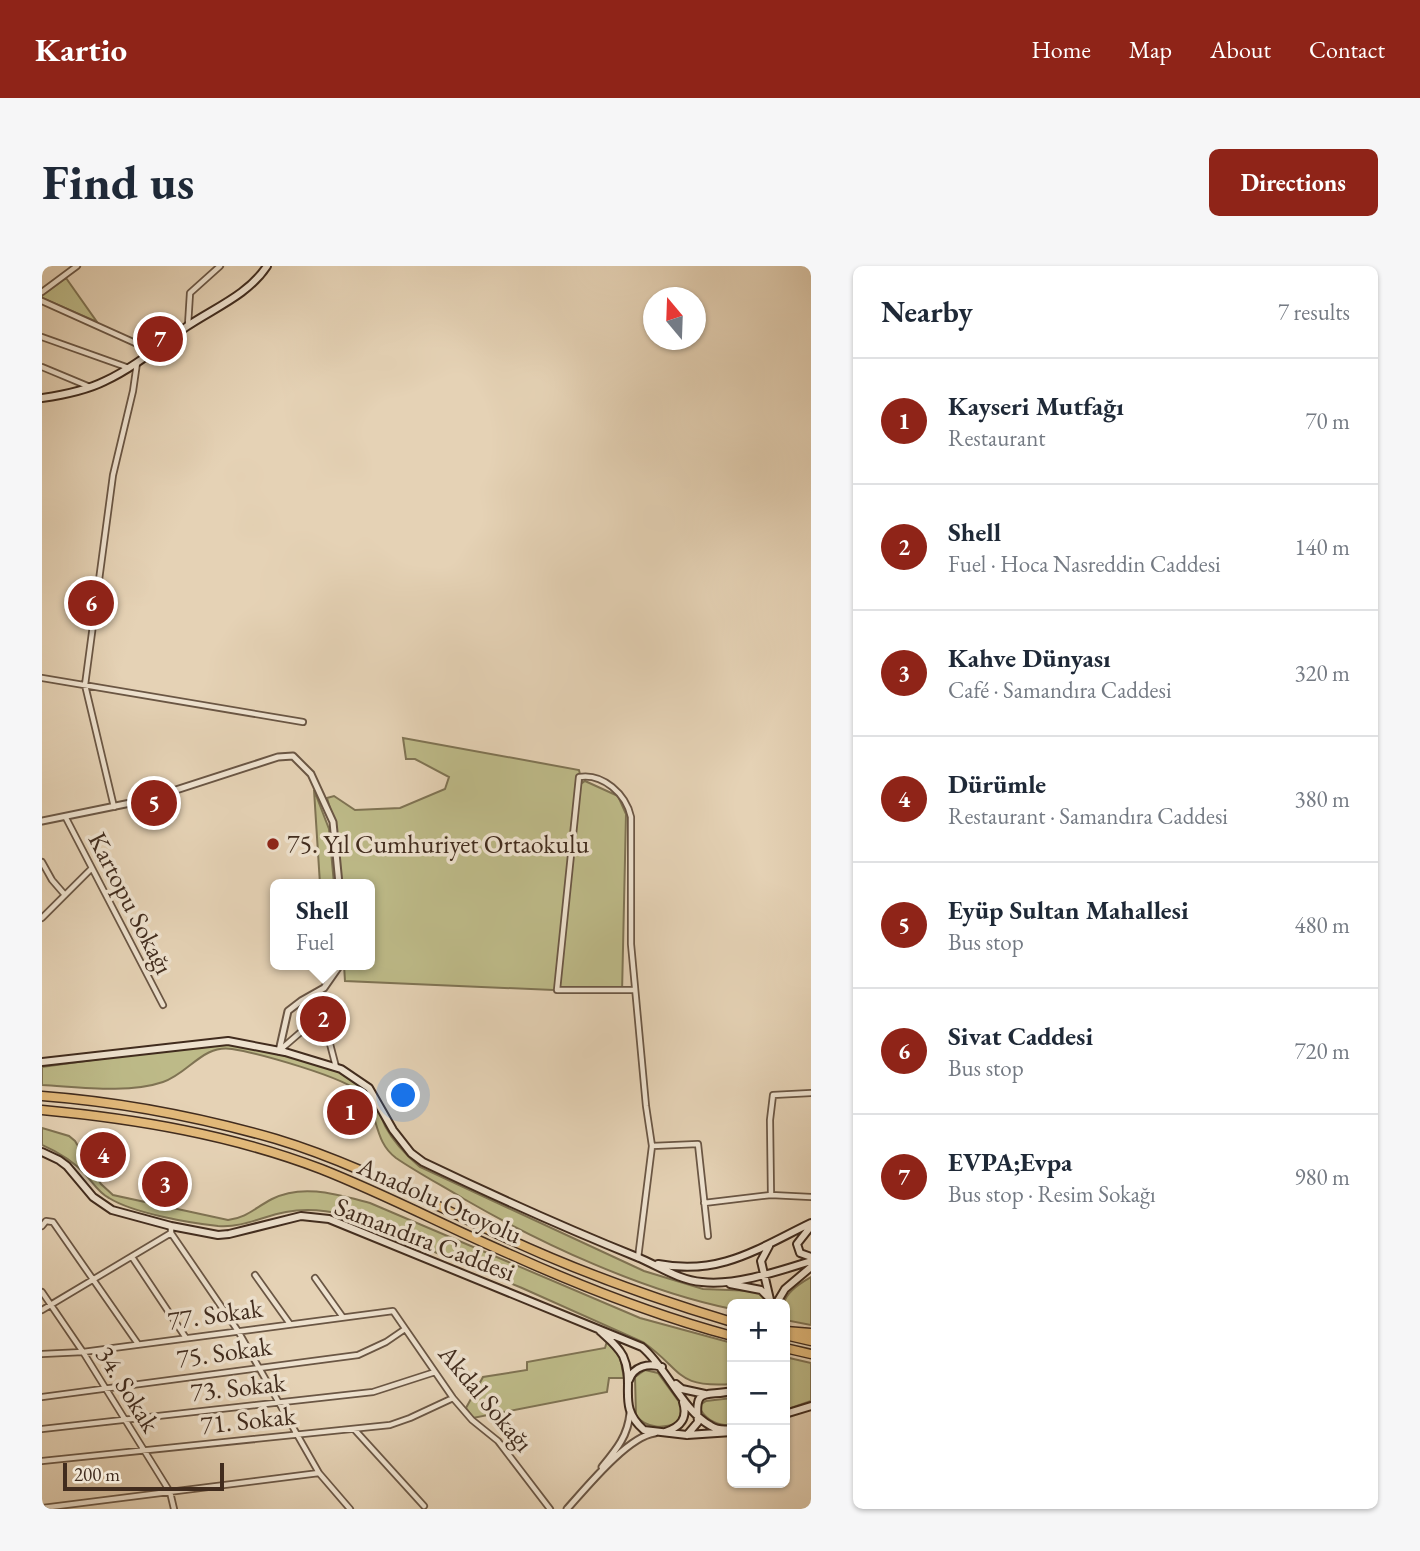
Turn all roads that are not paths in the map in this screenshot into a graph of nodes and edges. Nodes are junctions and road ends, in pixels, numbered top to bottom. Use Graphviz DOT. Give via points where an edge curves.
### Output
graph roads {
  1 [pos="77,266"];
  2 [pos="220,266"];
  3 [pos="266,267"];
  4 [pos="42,292"];
  5 [pos="42,301"];
  6 [pos="188,326"];
  7 [pos="42,337"];
  8 [pos="154,351"];
  9 [pos="137,363"];
  10 [pos="42,367"];
  11 [pos="129,368"];
  12 [pos="90,387"];
  13 [pos="42,398"];
  14 [pos="42,678"];
  15 [pos="85,685"];
  16 [pos="303,722"];
  17 [pos="114,807"];
  18 [pos="66,818"];
  19 [pos="42,821"];
  20 [pos="42,862"];
  21 [pos="91,869"];
  22 [pos="339,879"];
  23 [pos="65,895"];
  24 [pos="42,918"];
  25 [pos="337,970"];
  26 [pos="634,990"];
  27 [pos="163,1005"];
  28 [pos="279,1051"];
  29 [pos="42,1062"];
  30 [pos="336,1067"];
  31 [pos="811,1093"];
  32 [pos="42,1096"];
  33 [pos="42,1110"];
  34 [pos="652,1146"];
  35 [pos="42,1152"];
  36 [pos="771,1195"];
  37 [pos="811,1197"];
  38 [pos="704,1203"];
  39 [pos="44,1224"];
  40 [pos="811,1224"];
  41 [pos="171,1229"];
  42 [pos="708,1236"];
  43 [pos="773,1242"];
  44 [pos="132,1256"];
  45 [pos="638,1258"];
  46 [pos="811,1259"];
  47 [pos="649,1262"];
  48 [pos="811,1267"];
  49 [pos="762,1274"];
  50 [pos="255,1275"];
  51 [pos="315,1278"];
  52 [pos="94,1280"];
  53 [pos="724,1283"];
  54 [pos="42,1292"];
  55 [pos="769,1299"];
  56 [pos="771,1299"];
  57 [pos="777,1299"];
  58 [pos="51,1305"];
  59 [pos="42,1310"];
  60 [pos="393,1311"];
  61 [pos="342,1316"];
  62 [pos="727,1320"];
  63 [pos="290,1324"];
  64 [pos="594,1325"];
  65 [pos="405,1329"];
  66 [pos="238,1331"];
  67 [pos="790,1333"];
  68 [pos="811,1333"];
  69 [pos="727,1335"];
  70 [pos="790,1335"];
  71 [pos="186,1338"];
  72 [pos="811,1341"];
  73 [pos="138,1344"];
  74 [pos="790,1349"];
  75 [pos="83,1352"];
  76 [pos="42,1354"];
  77 [pos="811,1354"];
  78 [pos="257,1367"];
  79 [pos="662,1367"];
  80 [pos="435,1371"];
  81 [pos="671,1381"];
  82 [pos="628,1382"];
  83 [pos="104,1389"];
  84 [pos="727,1392"];
  85 [pos="680,1393"];
  86 [pos="707,1395"];
  87 [pos="42,1397"];
  88 [pos="453,1398"];
  89 [pos="278,1403"];
  90 [pos="811,1406"];
  91 [pos="629,1413"];
  92 [pos="790,1413"];
  93 [pos="698,1414"];
  94 [pos="123,1419"];
  95 [pos="354,1428"];
  96 [pos="42,1429"];
  97 [pos="727,1430"];
  98 [pos="662,1433"];
  99 [pos="727,1433"];
  100 [pos="296,1434"];
  101 [pos="687,1435"];
  102 [pos="143,1450"];
  103 [pos="42,1461"];
  104 [pos="319,1473"];
  105 [pos="170,1492"];
  106 [pos="583,1492"];
  107 [pos="424,1506"];
  108 [pos="42,1508"];
  109 [pos="174,1509"];
  110 [pos="350,1509"];
  111 [pos="550,1509"];
  112 [pos="567,1509"];
  1 -- 4 [label="street"];
  2 -- 6 [label="street" via="190,293"];
  3 -- 6 [label="main road" via="251,286"];
  5 -- 8 [label="street"];
  6 -- 8 [label="main road"];
  7 -- 11 [label="street"];
  8 -- 9 [label="main road"];
  9 -- 11 [label="main road"];
  9 -- 15 [label="street" via="113,475"];
  10 -- 12 [label="street"];
  11 -- 12 [label="main road"];
  12 -- 13 [label="main road"];
  14 -- 15 [label="street"];
  15 -- 16 [label="street"];
  15 -- 17 [label="street"];
  17 -- 18 [label="street"];
  17 -- 22 [label="street" via="278,757 295,757 311,774 333,822"];
  18 -- 19 [label="street"];
  18 -- 21 [label="street, Kartopu Sokağı"];
  20 -- 23 [label="street"];
  21 -- 23 [label="street"];
  21 -- 27 [label="street, Kartopu Sokağı"];
  23 -- 24 [label="street"];
  25 -- 28 [label="street" via="324,988 288,1012"];
  26 -- 26 [label="street" via="556,990 579,778 585,776 611,786 628,805"];
  26 -- 34 [label="street"];
  28 -- 29 [label="main road" via="215,1042"];
  28 -- 30 [label="main road"];
  28 -- 30 [label="street" via="302,1031 329,1040"];
  30 -- 45 [label="main road" via="369,1088 403,1144 423,1162 551,1223"];
  31 -- 36 [label="street" via="773,1095"];
  32 -- 62 [label="highway, Anadolu Otoyolu" via="147,1109 277,1140 402,1188 607,1280"];
  33 -- 69 [label="highway, Anadolu Otoyolu" via="142,1122 264,1150 431,1216 597,1292"];
  34 -- 38 [label="street" via="698,1144"];
  34 -- 45 [label="street"];
  35 -- 41 [label="main road, Samandıra Caddesi" via="67,1166 93,1197 112,1210"];
  36 -- 37 [label="street"];
  36 -- 38 [label="street"];
  38 -- 42 [label="street"];
  39 -- 52 [label="street" via="53,1222"];
  40 -- 43 [label="main road"];
  40 -- 46 [label="main road" via="797,1244"];
  41 -- 44 [label="street"];
  41 -- 64 [label="main road, Samandıra Caddesi" via="218,1235 301,1216 329,1219"];
  41 -- 66 [label="street"];
  43 -- 47 [label="main road" via="704,1268"];
  43 -- 49 [label="main road" via="762,1256"];
  44 -- 52 [label="street"];
  44 -- 71 [label="street"];
  45 -- 47 [label="main road"];
  46 -- 49 [label="main road"];
  47 -- 53 [label="main road" via="688,1280"];
  48 -- 57 [label="main road"];
  49 -- 53 [label="main road"];
  49 -- 56 [label="main road"];
  50 -- 63 [label="street"];
  51 -- 61 [label="street"];
  52 -- 58 [label="street"];
  52 -- 73 [label="street"];
  53 -- 55 [label="main road" via="761,1290"];
  54 -- 58 [label="street, 34. Sokak"];
  58 -- 59 [label="street"];
  58 -- 75 [label="street, 34. Sokak"];
  60 -- 61 [label="street, 77. Sokak"];
  60 -- 65 [label="street, Akdal Sokağı"];
  61 -- 63 [label="street, 77. Sokak"];
  63 -- 66 [label="street, 77. Sokak"];
  64 -- 79 [label="main road, Samandıra Caddesi" via="642,1347"];
  64 -- 82 [label="main road" via="623,1356"];
  65 -- 78 [label="street, 75. Sokak" via="358,1355"];
  65 -- 80 [label="street, Akdal Sokağı"];
  66 -- 71 [label="street, 77. Sokak"];
  66 -- 78 [label="street"];
  67 -- 68 [label="highway"];
  70 -- 72 [label="highway"];
  71 -- 73 [label="street, 77. Sokak"];
  73 -- 75 [label="street, 77. Sokak"];
  74 -- 77 [label="highway"];
  75 -- 76 [label="street, 77. Sokak"];
  75 -- 83 [label="street, 34. Sokak"];
  78 -- 83 [label="street, 75. Sokak"];
  78 -- 89 [label="street"];
  79 -- 81 [label="main road, Samandıra Caddesi"];
  79 -- 82 [label="main road" via="642,1366"];
  80 -- 88 [label="street, Akdal Sokağı"];
  80 -- 89 [label="street, 73. Sokak" via="373,1392"];
  81 -- 85 [label="main road, Samandıra Caddesi"];
  81 -- 86 [label="main road"];
  82 -- 91 [label="main road"];
  83 -- 87 [label="street, 75. Sokak"];
  83 -- 94 [label="street, 34. Sokak"];
  84 -- 86 [label="main road"];
  85 -- 93 [label="main road, Samandıra Caddesi"];
  85 -- 98 [label="main road" via="684,1420"];
  86 -- 93 [label="main road" via="698,1399"];
  88 -- 95 [label="street, 71. Sokak" via="410,1418"];
  88 -- 111 [label="street, Akdal Sokağı" via="498,1441"];
  89 -- 94 [label="street, 73. Sokak"];
  89 -- 100 [label="street"];
  90 -- 92 [label="main road"];
  91 -- 98 [label="main road" via="645,1430"];
  91 -- 106 [label="street" via="623,1440"];
  93 -- 97 [label="main road, Samandıra Caddesi" via="711,1426"];
  93 -- 101 [label="main road" via="698,1424"];
  94 -- 96 [label="street, 73. Sokak"];
  94 -- 102 [label="street, 34. Sokak"];
  95 -- 100 [label="street, 71. Sokak"];
  95 -- 107 [label="street"];
  98 -- 101 [label="main road"];
  98 -- 106 [label="street" via="636,1439"];
  99 -- 101 [label="main road"];
  100 -- 102 [label="street, 71. Sokak"];
  100 -- 104 [label="street"];
  102 -- 103 [label="street, 71. Sokak"];
  102 -- 105 [label="street, 34. Sokak"];
  104 -- 105 [label="street"];
  104 -- 110 [label="street"];
  105 -- 108 [label="street"];
  105 -- 109 [label="street, 34. Sokak"];
  106 -- 112 [label="street"];
}
